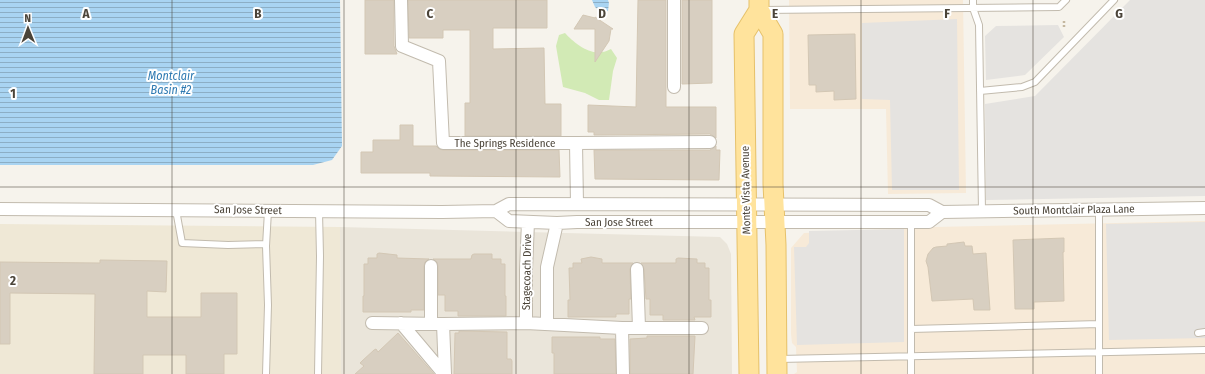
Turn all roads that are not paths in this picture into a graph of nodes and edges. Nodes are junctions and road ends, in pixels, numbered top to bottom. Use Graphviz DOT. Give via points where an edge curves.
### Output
graph roads {
  1 [pos="401,0"];
  2 [pos="674,0"];
  3 [pos="973,0"];
  4 [pos="1066,0"];
  5 [pos="1114,0"];
  6 [pos="759,5"];
  7 [pos="973,8"];
  8 [pos="674,87"];
  9 [pos="980,91"];
  10 [pos="710,142"];
  11 [pos="576,143"];
  12 [pos="577,204"];
  13 [pos="0,208"];
  14 [pos="1205,208"];
  15 [pos="176,210"];
  16 [pos="1099,210"];
  17 [pos="268,211"];
  18 [pos="319,211"];
  19 [pos="496,211"];
  20 [pos="982,211"];
  21 [pos="942,212"];
  22 [pos="747,214"];
  23 [pos="774,214"];
  24 [pos="528,222"];
  25 [pos="911,222"];
  26 [pos="557,223"];
  27 [pos="266,244"];
  28 [pos="431,266"];
  29 [pos="637,269"];
  30 [pos="372,323"];
  31 [pos="526,323"];
  32 [pos="400,324"];
  33 [pos="437,324"];
  34 [pos="546,324"];
  35 [pos="1099,324"];
  36 [pos="622,328"];
  37 [pos="639,328"];
  38 [pos="702,328"];
  39 [pos="911,329"];
  40 [pos="1205,350"];
  41 [pos="1098,352"];
  42 [pos="911,356"];
  43 [pos="777,367"];
  44 [pos="266,374"];
  45 [pos="318,374"];
  46 [pos="444,374"];
  47 [pos="623,374"];
  48 [pos="749,374"];
  49 [pos="911,374"];
  50 [pos="1099,374"];
  1 -- 11 [label="street, The Springs Residence" via="402,46 439,61 443,142"];
  2 -- 8 [label="street"];
  3 -- 7 [label="lane"];
  4 -- 7 [label="lane" via="1059,7"];
  5 -- 9 [label="lane" via="1035,82 1022,87"];
  6 -- 7 [label="lane"];
  6 -- 22 [label="main road, Monte Vista Avenue" via="744,34"];
  6 -- 23 [label="main road" via="773,34"];
  7 -- 9 [label="lane" via="979,25"];
  9 -- 20 [label="lane"];
  10 -- 11 [label="street, The Springs Residence"];
  11 -- 12 [label="street"];
  12 -- 19 [label="street, San Jose Street" via="510,204"];
  12 -- 22 [label="street, San Jose Street"];
  13 -- 15 [label="street, San Jose Street"];
  14 -- 16 [label="street, South Montclair Plaza Lane"];
  15 -- 17 [label="street, San Jose Street"];
  15 -- 27 [label="lane" via="182,244"];
  16 -- 20 [label="street, South Montclair Plaza Lane"];
  16 -- 35 [label="lane"];
  17 -- 18 [label="street, San Jose Street"];
  17 -- 27 [label="lane"];
  18 -- 19 [label="street, San Jose Street"];
  18 -- 45 [label="lane"];
  19 -- 24 [label="street, San Jose Street" via="509,221"];
  20 -- 21 [label="street, South Montclair Plaza Lane"];
  21 -- 23 [label="street, South Montclair Plaza Lane" via="929,205"];
  21 -- 25 [label="street, South Montclair Plaza Lane" via="929,222"];
  22 -- 23 [label="street, South Montclair Plaza Lane"];
  22 -- 23 [label="street, South Montclair Plaza Lane"];
  22 -- 26 [label="street, San Jose Street"];
  22 -- 48 [label="main road, Monte Vista Avenue"];
  23 -- 25 [label="street, South Montclair Plaza Lane"];
  23 -- 43 [label="main road"];
  24 -- 26 [label="street, San Jose Street"];
  24 -- 31 [label="street, Stagecoach Drive"];
  25 -- 39 [label="lane"];
  26 -- 34 [label="street, Stagecoach Drive" via="547,267"];
  27 -- 44 [label="lane"];
  28 -- 33 [label="street"];
  29 -- 37 [label="street"];
  30 -- 32 [label="street, Stagecoach Drive"];
  31 -- 33 [label="street, Stagecoach Drive"];
  31 -- 34 [label="street, Stagecoach Drive"];
  32 -- 33 [label="street, Stagecoach Drive"];
  32 -- 46 [label="street"];
  33 -- 46 [label="street"];
  34 -- 36 [label="street, Stagecoach Drive"];
  35 -- 39 [label="lane"];
  35 -- 41 [label="lane"];
  36 -- 37 [label="street, Stagecoach Drive"];
  36 -- 47 [label="street"];
  37 -- 38 [label="street, Stagecoach Drive"];
  39 -- 42 [label="lane"];
  40 -- 41 [label="lane"];
  41 -- 42 [label="lane"];
  41 -- 50 [label="lane"];
  42 -- 43 [label="lane"];
  42 -- 49 [label="lane"];
}
